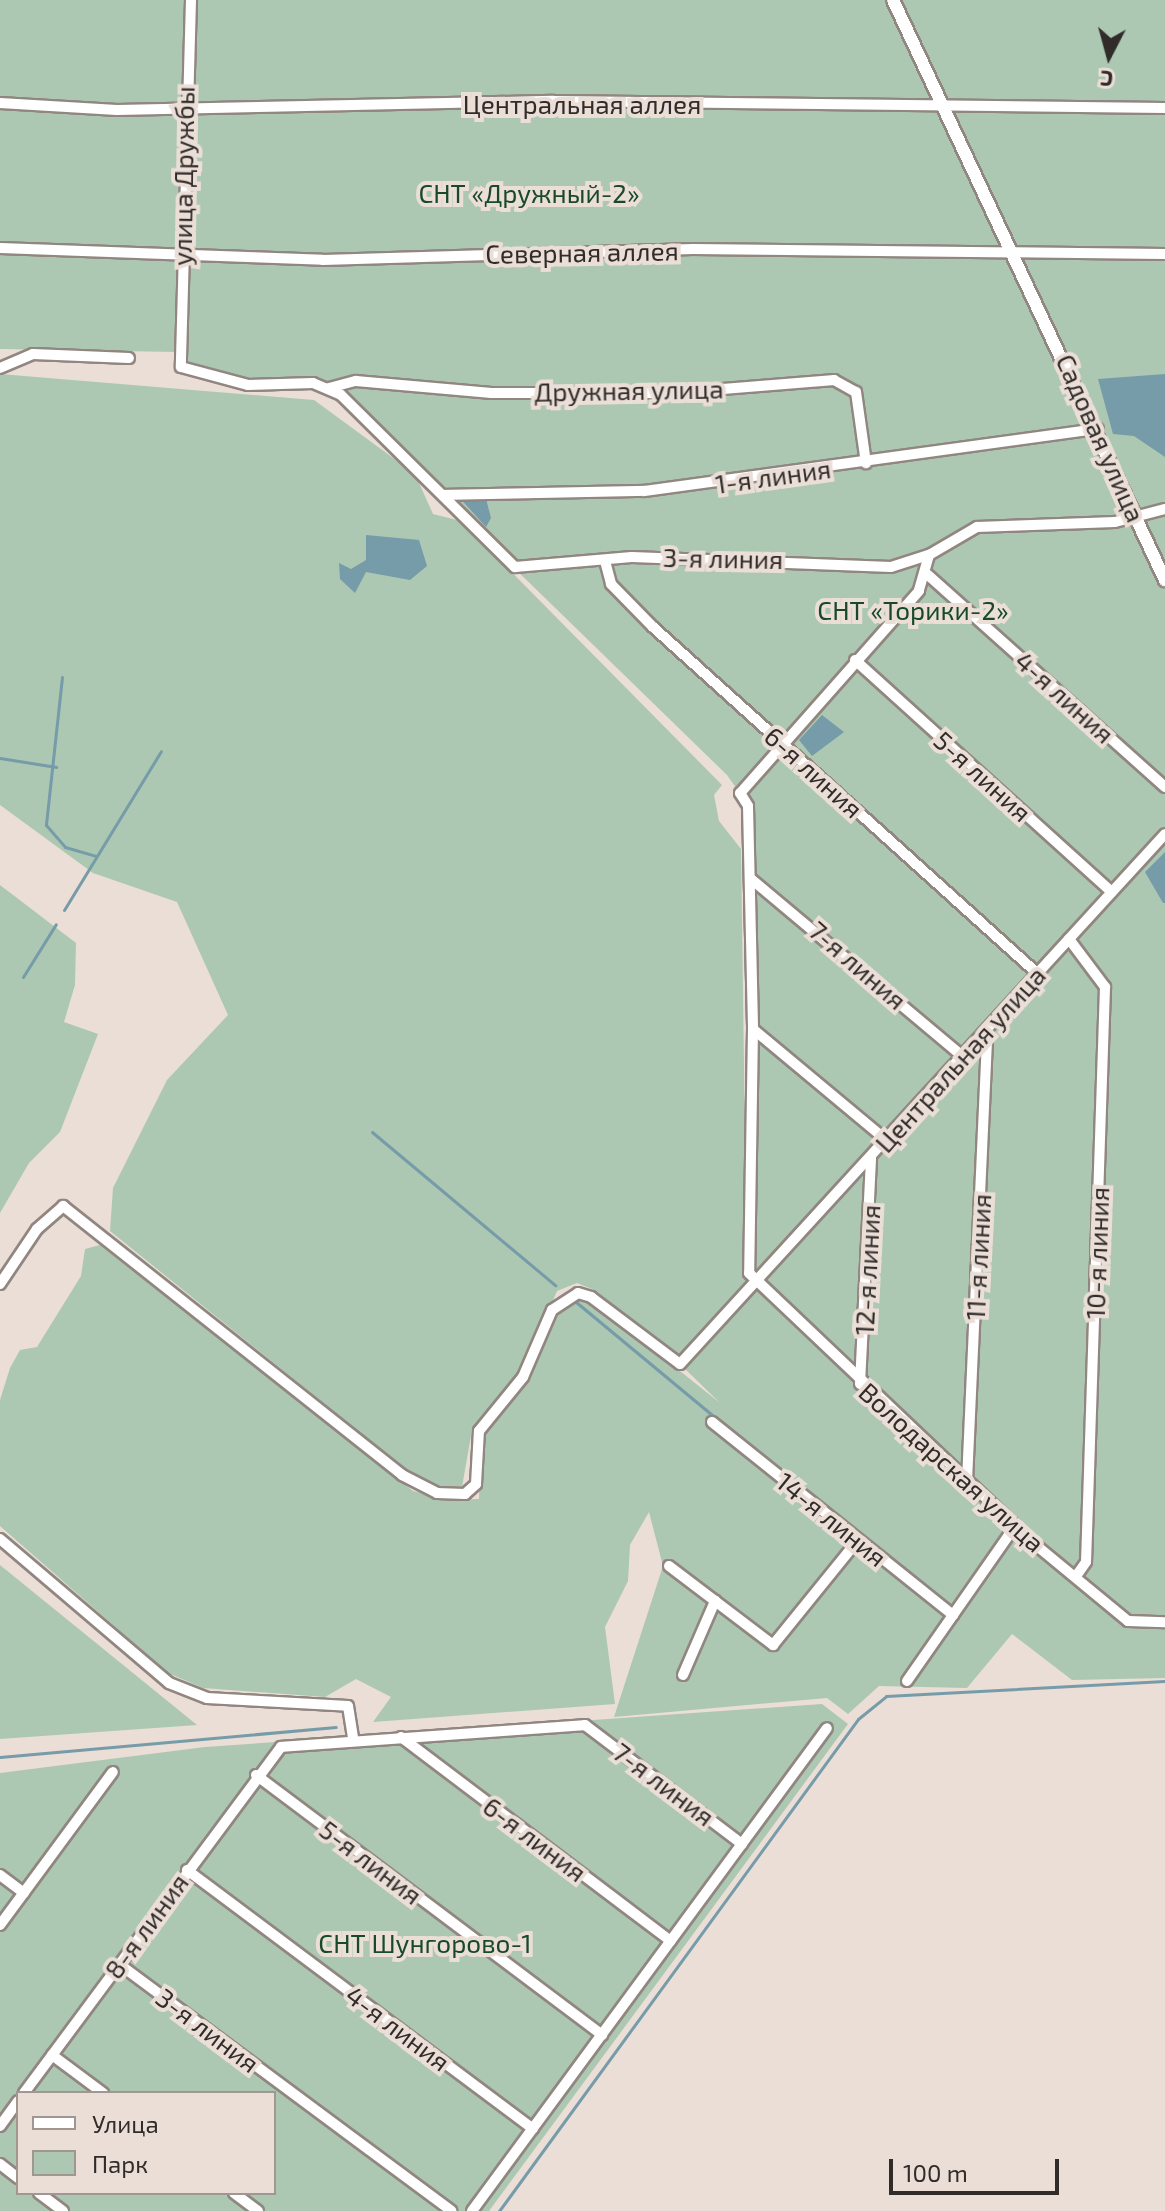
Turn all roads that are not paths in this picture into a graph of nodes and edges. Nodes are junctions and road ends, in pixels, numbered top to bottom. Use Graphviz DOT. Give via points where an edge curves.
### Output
graph roads {
  1 [pos="191,0"];
  2 [pos="893,0"];
  3 [pos="0,103"];
  4 [pos="943,105"];
  5 [pos="1165,108"];
  6 [pos="185,109"];
  7 [pos="0,248"];
  8 [pos="182,254"];
  9 [pos="1018,254"];
  10 [pos="1165,254"];
  11 [pos="129,358"];
  12 [pos="0,368"];
  13 [pos="329,388"];
  14 [pos="1098,429"];
  15 [pos="866,463"];
  16 [pos="445,495"];
  17 [pos="1165,509"];
  18 [pos="1136,517"];
  19 [pos="929,555"];
  20 [pos="605,561"];
  21 [pos="928,575"];
  22 [pos="1165,580"];
  23 [pos="855,660"];
  24 [pos="783,745"];
  25 [pos="1165,787"];
  26 [pos="1165,834"];
  27 [pos="750,878"];
  28 [pos="1112,892"];
  29 [pos="1069,939"];
  30 [pos="1038,974"];
  31 [pos="753,1029"];
  32 [pos="987,1032"];
  33 [pos="963,1057"];
  34 [pos="886,1140"];
  35 [pos="871,1157"];
  36 [pos="0,1284"];
  37 [pos="754,1284"];
  38 [pos="860,1384"];
  39 [pos="712,1422"];
  40 [pos="967,1481"];
  41 [pos="1015,1526"];
  42 [pos="0,1539"];
  43 [pos="858,1540"];
  44 [pos="669,1566"];
  45 [pos="1077,1575"];
  46 [pos="715,1601"];
  47 [pos="953,1615"];
  48 [pos="1165,1622"];
  49 [pos="683,1675"];
  50 [pos="907,1681"];
  51 [pos="827,1728"];
  52 [pos="400,1737"];
  53 [pos="353,1739"];
  54 [pos="113,1772"];
  55 [pos="256,1775"];
  56 [pos="742,1844"];
  57 [pos="187,1870"];
  58 [pos="0,1875"];
  59 [pos="24,1893"];
  60 [pos="0,1925"];
  61 [pos="671,1941"];
  62 [pos="119,1964"];
  63 [pos="602,2035"];
  64 [pos="52,2055"];
  65 [pos="25,2091"];
  66 [pos="100,2091"];
  67 [pos="16,2104"];
  68 [pos="0,2126"];
  69 [pos="533,2129"];
  70 [pos="0,2164"];
  71 [pos="16,2176"];
  72 [pos="42,2195"];
  73 [pos="237,2195"];
  74 [pos="63,2211"];
  75 [pos="258,2211"];
  76 [pos="451,2211"];
  77 [pos="472,2211"];
  1 -- 6 [label="street, улица Дружбы"];
  2 -- 4 [label="street, Садовая улица"];
  3 -- 6 [label="street, Центральная аллея"];
  4 -- 5 [label="street, Центральная аллея"];
  4 -- 6 [label="street, Центральная аллея" via="553,101"];
  4 -- 9 [label="street, Садовая улица"];
  6 -- 8 [label="street, улица Дружбы"];
  7 -- 8 [label="street, Северная аллея"];
  8 -- 9 [label="street, Северная аллея" via="323,260 693,249"];
  8 -- 13 [label="street, улица Дружбы" via="181,367 248,385"];
  9 -- 10 [label="street, Северная аллея"];
  9 -- 14 [label="street, Садовая улица"];
  11 -- 12 [label="street" via="33,354"];
  13 -- 15 [label="street, Дружная улица" via="356,381 491,393 673,393 834,380 856,392"];
  13 -- 16 [label="street"];
  14 -- 15 [label="street, 1-я линия"];
  14 -- 18 [label="street, Садовая улица"];
  15 -- 16 [label="street, 1-я линия" via="644,491"];
  16 -- 20 [label="street, 3-я линия" via="515,567"];
  17 -- 18 [label="street, 3-я линия"];
  18 -- 19 [label="street, 3-я линия" via="977,527"];
  18 -- 22 [label="street, Садовая улица"];
  19 -- 20 [label="street, 3-я линия" via="891,567 738,557"];
  19 -- 21 [label="street"];
  20 -- 24 [label="street, 6-я линия" via="621,595"];
  21 -- 23 [label="street"];
  21 -- 25 [label="street, 4-я линия"];
  23 -- 24 [label="street"];
  23 -- 28 [label="street, 5-я линия"];
  24 -- 27 [label="street" via="740,793 748,806"];
  24 -- 30 [label="street, 6-я линия"];
  26 -- 28 [label="street, Центральная улица"];
  27 -- 31 [label="street"];
  27 -- 33 [label="street, 7-я линия"];
  28 -- 29 [label="street, Центральная улица"];
  29 -- 30 [label="street, Центральная улица"];
  29 -- 45 [label="street, 10-я линия" via="1105,987 1086,1562"];
  30 -- 32 [label="street, Центральная улица"];
  31 -- 34 [label="street"];
  31 -- 37 [label="street" via="747,1252"];
  32 -- 33 [label="street, Центральная улица"];
  32 -- 40 [label="street, 11-я линия"];
  33 -- 34 [label="street, Центральная улица"];
  34 -- 35 [label="street, Центральная улица"];
  35 -- 37 [label="street, Центральная улица"];
  35 -- 38 [label="street, 12-я линия"];
  36 -- 37 [label="street, Центральная улица" via="43,1220 63,1206 311,1409 419,1486 452,1496 476,1484 479,1431 523,1377 562,1301 591,1297 680,1364"];
  37 -- 38 [label="street, Володарская улица"];
  38 -- 40 [label="street, Володарская улица"];
  39 -- 43 [label="street, 14-я линия"];
  40 -- 41 [label="street, Володарская улица"];
  41 -- 45 [label="street, Володарская улица"];
  41 -- 47 [label="street"];
  42 -- 53 [label="street" via="169,1683 207,1698 348,1706"];
  43 -- 46 [label="street" via="773,1645"];
  43 -- 47 [label="street, 14-я линия"];
  44 -- 46 [label="street"];
  45 -- 48 [label="street, Володарская улица" via="1128,1621"];
  46 -- 49 [label="street"];
  47 -- 50 [label="street"];
  51 -- 56 [label="street"];
  52 -- 53 [label="street"];
  52 -- 56 [label="street, 7-я линия" via="585,1725"];
  52 -- 61 [label="street, 6-я линия"];
  53 -- 55 [label="street, 8-я линия" via="281,1747"];
  54 -- 59 [label="street"];
  55 -- 57 [label="street, 8-я линия"];
  55 -- 63 [label="street, 5-я линия"];
  56 -- 61 [label="street"];
  57 -- 62 [label="street, 8-я линия"];
  57 -- 69 [label="street, 4-я линия"];
  58 -- 59 [label="street"];
  59 -- 60 [label="street"];
  61 -- 63 [label="street"];
  62 -- 64 [label="street, 8-я линия"];
  62 -- 76 [label="street, 3-я линия"];
  63 -- 69 [label="street"];
  64 -- 65 [label="street, 8-я линия"];
  64 -- 66 [label="street"];
  67 -- 68 [label="street"];
  69 -- 77 [label="street"];
  70 -- 71 [label="street"];
  72 -- 74 [label="street"];
  73 -- 75 [label="street"];
}
